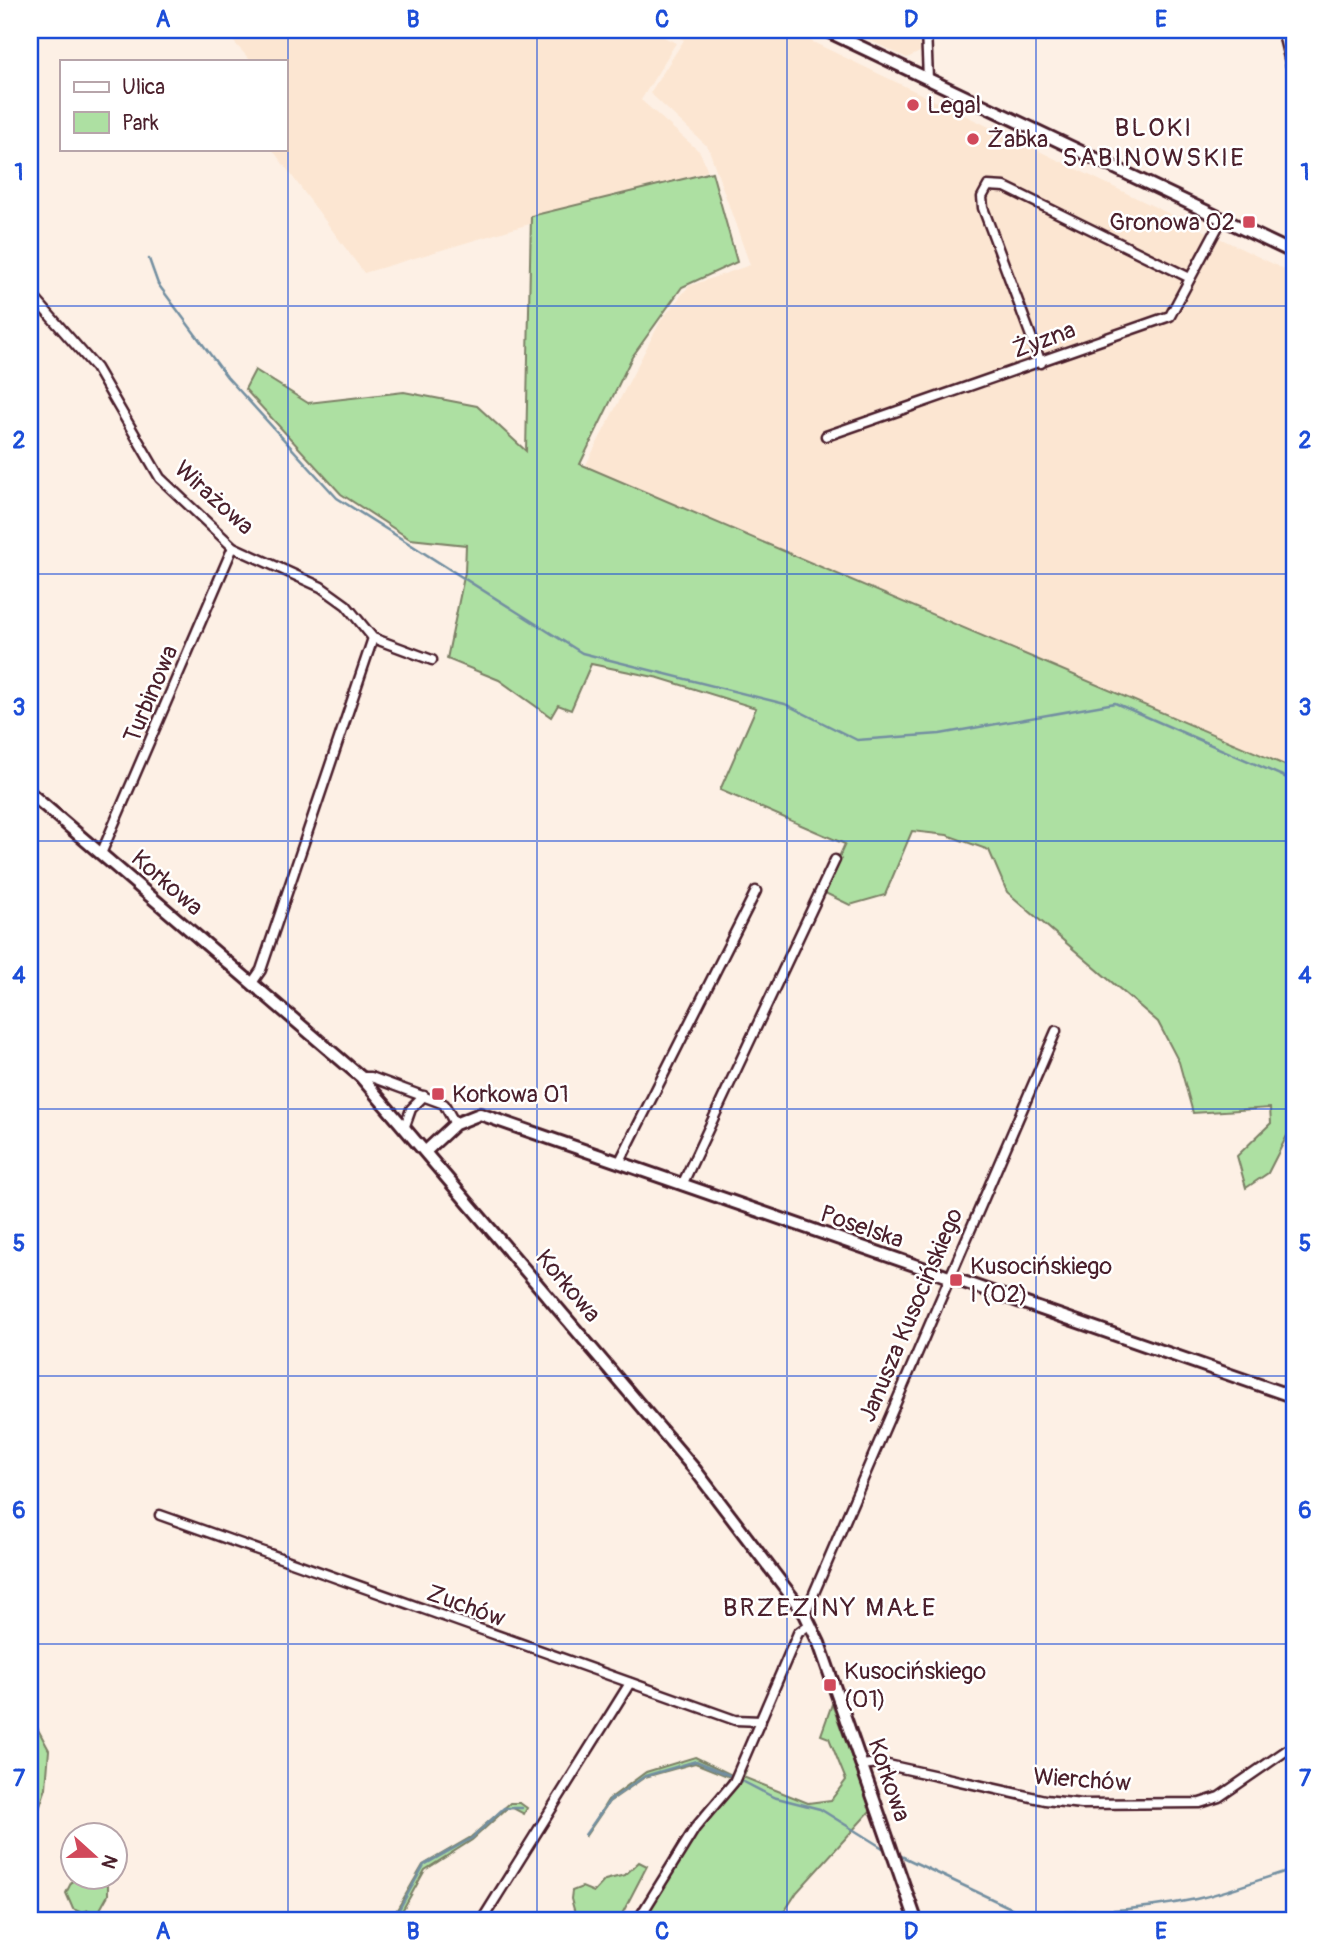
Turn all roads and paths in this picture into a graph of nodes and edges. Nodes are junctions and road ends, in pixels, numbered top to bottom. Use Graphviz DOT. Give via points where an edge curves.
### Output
graph roads {
  1 [pos="825,30"];
  2 [pos="926,30"];
  3 [pos="1282,30"];
  4 [pos="1294,78"];
  5 [pos="928,79"];
  6 [pos="1222,219"];
  7 [pos="1294,253"];
  8 [pos="1190,278"];
  9 [pos="30,293"];
  10 [pos="1041,363"];
  11 [pos="826,436"];
  12 [pos="233,547"];
  13 [pos="373,638"];
  14 [pos="432,660"];
  15 [pos="30,793"];
  16 [pos="101,854"];
  17 [pos="835,860"];
  18 [pos="755,891"];
  19 [pos="252,983"];
  20 [pos="1056,1031"];
  21 [pos="361,1077"];
  22 [pos="424,1096"];
  23 [pos="455,1124"];
  24 [pos="405,1126"];
  25 [pos="426,1151"];
  26 [pos="619,1163"];
  27 [pos="682,1185"];
  28 [pos="948,1279"];
  29 [pos="1294,1397"];
  30 [pos="160,1515"];
  31 [pos="807,1619"];
  32 [pos="631,1684"];
  33 [pos="761,1721"];
  34 [pos="1287,1750"];
  35 [pos="862,1765"];
  36 [pos="482,1920"];
  37 [pos="638,1920"];
  38 [pos="916,1920"];
  1 -- 5 [label="street"];
  2 -- 5 [label="street"];
  3 -- 4 [label="street"];
  5 -- 6 [label="street"];
  6 -- 7 [label="street"];
  6 -- 8 [label="street, Żyzna"];
  8 -- 10 [label="street, Żyzna" via="1170,316"];
  8 -- 10 [label="street" via="1005,187 988,186 982,197 984,208"];
  9 -- 12 [label="street, Wirażowa" via="96,368 160,478"];
  10 -- 11 [label="street, Żyzna"];
  12 -- 13 [label="street, Wirażowa" via="321,587 346,605"];
  12 -- 16 [label="street, Turbinowa"];
  13 -- 14 [label="street"];
  13 -- 19 [label="street" via="261,970"];
  15 -- 16 [label="street, Korkowa"];
  16 -- 19 [label="street, Korkowa"];
  17 -- 27 [label="street"];
  18 -- 26 [label="street"];
  19 -- 21 [label="street, Korkowa"];
  20 -- 28 [label="street, Janusza Kusocińskiego"];
  21 -- 22 [label="street"];
  21 -- 24 [label="street, Korkowa"];
  22 -- 23 [label="street" via="448,1108"];
  22 -- 24 [label="street" via="411,1109"];
  23 -- 25 [label="street"];
  23 -- 26 [label="street, Poselska" via="480,1114"];
  24 -- 25 [label="street, Korkowa"];
  25 -- 31 [label="street, Korkowa" via="696,1471"];
  26 -- 27 [label="street, Poselska"];
  27 -- 28 [label="street, Poselska"];
  28 -- 29 [label="street, Poselska"];
  28 -- 31 [label="street, Janusza Kusocińskiego"];
  30 -- 32 [label="street, Zuchów"];
  31 -- 33 [label="street, Janusza Kusocińskiego"];
  31 -- 35 [label="street, Korkowa"];
  32 -- 33 [label="street, Zuchów" via="735,1720"];
  32 -- 36 [label="street"];
  33 -- 37 [label="street, Janusza Kusocińskiego" via="734,1782 695,1828"];
  34 -- 35 [label="street, Wierchów" via="1219,1797 1200,1803 1082,1804 984,1788 879,1763"];
  35 -- 38 [label="street, Korkowa"];
}
